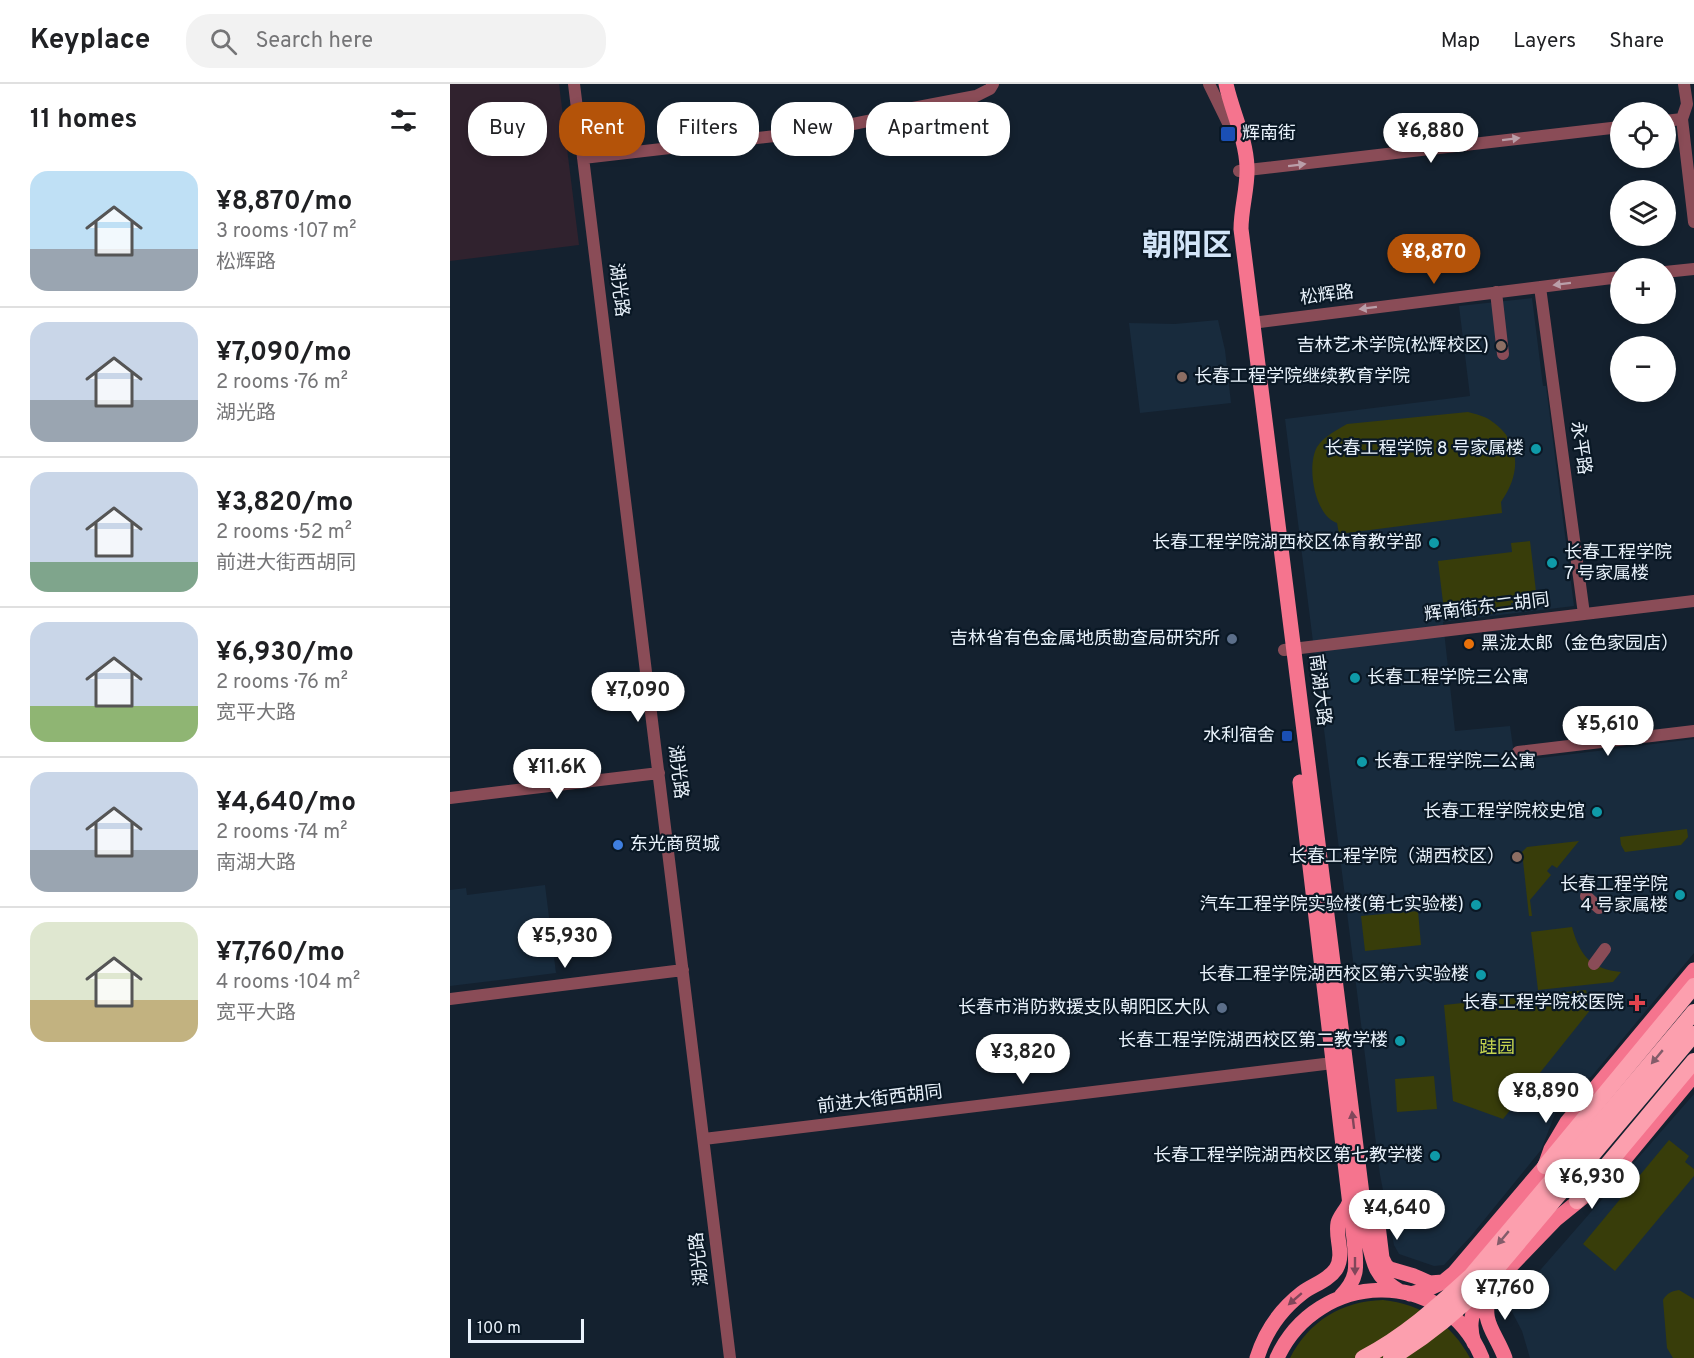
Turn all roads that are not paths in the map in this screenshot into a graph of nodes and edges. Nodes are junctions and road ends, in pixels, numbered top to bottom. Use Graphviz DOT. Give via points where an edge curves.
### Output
graph roads {
  1 [pos="574,84"];
  2 [pos="993,84"];
  3 [pos="1209,84"];
  4 [pos="1218,84"];
  5 [pos="1227,84"];
  6 [pos="1684,84"];
  7 [pos="1690,108"];
  8 [pos="1682,119"];
  9 [pos="1676,120"];
  10 [pos="1694,126"];
  11 [pos="1230,127"];
  12 [pos="1610,127"];
  13 [pos="583,158"];
  14 [pos="1243,171"];
  15 [pos="1694,222"];
  16 [pos="1694,269"];
  17 [pos="1676,271"];
  18 [pos="1610,278"];
  19 [pos="1540,287"];
  20 [pos="1496,292"];
  21 [pos="1252,323"];
  22 [pos="1503,354"];
  23 [pos="1694,601"];
  24 [pos="1584,614"];
  25 [pos="1289,650"];
  26 [pos="1694,731"];
  27 [pos="1518,752"];
  28 [pos="659,773"];
  29 [pos="450,798"];
  30 [pos="1586,896"];
  31 [pos="1599,908"];
  32 [pos="1605,949"];
  33 [pos="1594,964"];
  34 [pos="1694,969"];
  35 [pos="683,970"];
  36 [pos="1694,986"];
  37 [pos="450,999"];
  38 [pos="1688,1006"];
  39 [pos="1694,1034"];
  40 [pos="1694,1061"];
  41 [pos="1339,1062"];
  42 [pos="1694,1075"];
  43 [pos="704,1139"];
  44 [pos="1545,1166"];
  45 [pos="1576,1201"];
  46 [pos="1356,1202"];
  47 [pos="1443,1282"];
  48 [pos="1494,1283"];
  49 [pos="1405,1293"];
  50 [pos="1341,1296"];
  51 [pos="1474,1342"];
  52 [pos="730,1358"];
  53 [pos="1257,1358"];
  54 [pos="1277,1358"];
  55 [pos="1363,1358"];
  56 [pos="1391,1358"];
  57 [pos="1482,1358"];
  58 [pos="1505,1358"];
  1 -- 13 [label="street, 湖光路"];
  2 -- 13 [label="street" via="976,96 819,131"];
  3 -- 11 [label="street"];
  4 -- 11 [label="main road, 南湖大路"];
  5 -- 14 [label="main road, 南湖大路" via="1246,154"];
  6 -- 7 [label="street"];
  7 -- 8 [label="street"];
  8 -- 9 [label="street"];
  8 -- 10 [label="street"];
  8 -- 15 [label="street"];
  11 -- 14 [label="main road, 南湖大路"];
  14 -- 12 [label="street, one-way"];
  13 -- 28 [label="street, 湖光路"];
  14 -- 21 [label="main road, 南湖大路" via="1241,229"];
  14 -- 25 [label="main road, 南湖大路" via="1233,213 1233,234"];
  16 -- 17 [label="street"];
  18 -- 19 [label="street, 松辉路, one-way"];
  19 -- 20 [label="street, 松辉路"];
  19 -- 24 [label="street, 永平路"];
  20 -- 21 [label="street, 松辉路, one-way"];
  20 -- 22 [label="street"];
  21 -- 25 [label="main road, 南湖大路"];
  23 -- 24 [label="street, 辉南街东二胡同"];
  24 -- 25 [label="street, 辉南街东二胡同" via="1570,612"];
  25 -- 41 [label="main road, 南湖大路"];
  26 -- 27 [label="street"];
  28 -- 29 [label="street"];
  28 -- 35 [label="street, 湖光路"];
  30 -- 31 [label="street"];
  32 -- 33 [label="street"];
  34 -- 44 [label="main road" via="1567,1122"];
  35 -- 37 [label="street"];
  35 -- 43 [label="street, 湖光路"];
  36 -- 38 [label="highway"];
  38 -- 44 [label="highway"];
  38 -- 55 [label="highway, one-way, bridge" via="1471,1276 1431,1313"];
  39 -- 56 [label="highway, bridge" via="1481,1287"];
  40 -- 45 [label="highway"];
  41 -- 43 [label="street, 前进大街西胡同"];
  41 -- 46 [label="main road, 南湖大路"];
  42 -- 45 [label="main road" via="1612,1173"];
  43 -- 52 [label="street, 湖光路"];
  44 -- 47 [label="main road"];
  45 -- 48 [label="main road"];
  46 -- 47 [label="main road" via="1377,1217 1386,1266 1430,1282"];
  46 -- 49 [label="main road, 南湖大路" via="1376,1271 1384,1282"];
  46 -- 50 [label="main road, 南湖大路, one-way" via="1355,1277"];
  46 -- 53 [label="main road, one-way" via="1338,1221 1341,1252 1334,1272 1283,1310 1269,1329"];
  47 -- 49 [label="main road"];
  48 -- 51 [label="main road" via="1473,1309 1470,1323"];
  48 -- 58 [label="main road" via="1485,1314"];
  49 -- 50 [label="main road" via="1376,1290"];
  49 -- 51 [label="main road" via="1442,1309"];
  50 -- 54 [label="main road" via="1302,1321"];
  51 -- 57 [label="main road"];
}
